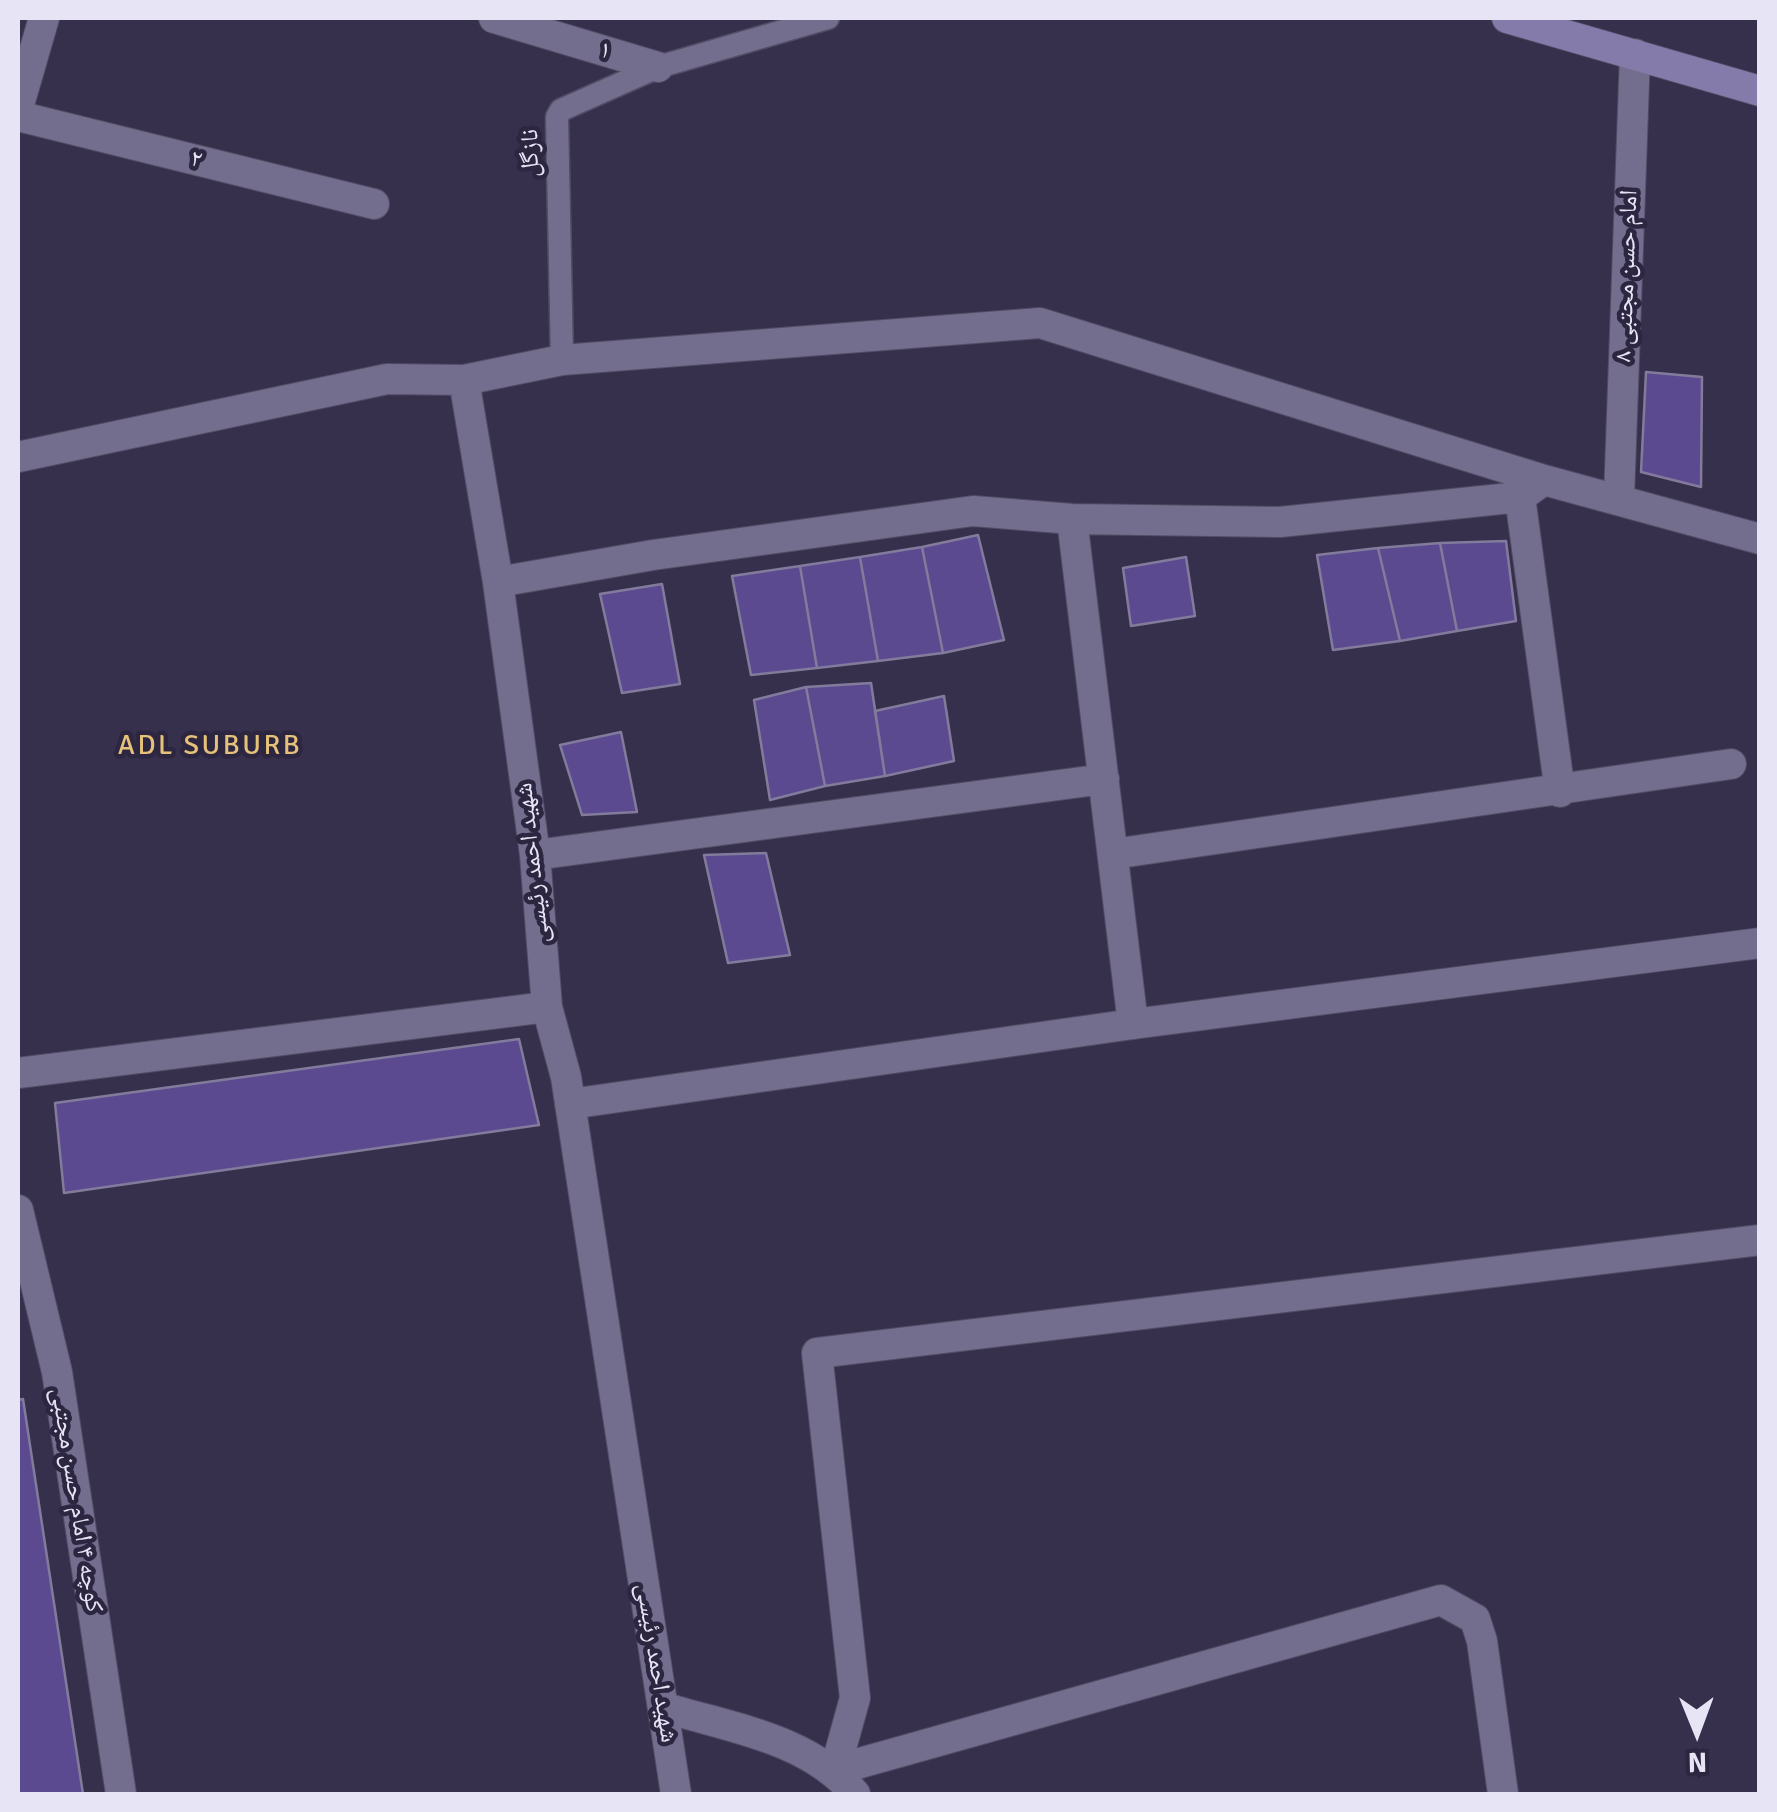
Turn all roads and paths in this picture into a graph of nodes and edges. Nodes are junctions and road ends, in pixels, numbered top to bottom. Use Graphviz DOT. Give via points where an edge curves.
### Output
graph roads {
  1 [pos="44,18"];
  2 [pos="494,18"];
  3 [pos="828,18"];
  4 [pos="1507,18"];
  5 [pos="1634,54"];
  6 [pos="658,67"];
  7 [pos="1760,91"];
  8 [pos="18,108"];
  9 [pos="18,116"];
  10 [pos="374,204"];
  11 [pos="562,360"];
  12 [pos="464,380"];
  13 [pos="18,457"];
  14 [pos="1532,488"];
  15 [pos="1619,498"];
  16 [pos="1072,519"];
  17 [pos="1760,539"];
  18 [pos="498,582"];
  19 [pos="1731,764"];
  20 [pos="1104,779"];
  21 [pos="1560,792"];
  22 [pos="1113,854"];
  23 [pos="535,855"];
  24 [pos="1760,944"];
  25 [pos="548,1007"];
  26 [pos="1133,1024"];
  27 [pos="18,1073"];
  28 [pos="570,1104"];
  29 [pos="18,1210"];
  30 [pos="1760,1240"];
  31 [pos="662,1706"];
  32 [pos="835,1770"];
  33 [pos="120,1794"];
  34 [pos="676,1794"];
  35 [pos="856,1794"];
  36 [pos="1503,1794"];
  1 -- 8 [label="street"];
  2 -- 6 [label="street, ۱"];
  3 -- 6 [label="lane, نازگل"];
  4 -- 5 [label="main road"];
  5 -- 7 [label="main road"];
  5 -- 15 [label="street, امام حسن مجتبی ۸"];
  6 -- 11 [label="lane, نازگل" via="570,103 557,117"];
  9 -- 10 [label="street, ۲"];
  11 -- 12 [label="street"];
  11 -- 14 [label="street" via="1040,323"];
  12 -- 13 [label="street" via="387,379"];
  12 -- 18 [label="street, شهید احمد رئیسی"];
  14 -- 15 [label="street"];
  14 -- 16 [label="street" via="1280,522"];
  14 -- 21 [label="street"];
  15 -- 17 [label="street"];
  16 -- 18 [label="street" via="973,511"];
  16 -- 20 [label="street"];
  18 -- 23 [label="street, شهید احمد رئیسی"];
  19 -- 21 [label="street"];
  20 -- 22 [label="street"];
  20 -- 23 [label="street"];
  21 -- 22 [label="street"];
  22 -- 26 [label="street"];
  23 -- 25 [label="street, شهید احمد رئیسی"];
  24 -- 26 [label="street"];
  25 -- 27 [label="street"];
  25 -- 28 [label="street, شهید احمد رئیسی"];
  26 -- 28 [label="street"];
  28 -- 31 [label="street, شهید احمد رئیسی"];
  29 -- 33 [label="street, کوچه ۴ امام حسن مجتبی" via="57,1372"];
  30 -- 32 [label="street" via="817,1354 855,1698"];
  31 -- 32 [label="street" via="807,1752"];
  31 -- 34 [label="street, شهید احمد رئیسی"];
  32 -- 35 [label="street"];
  32 -- 36 [label="street" via="1441,1600 1475,1619"];
}
